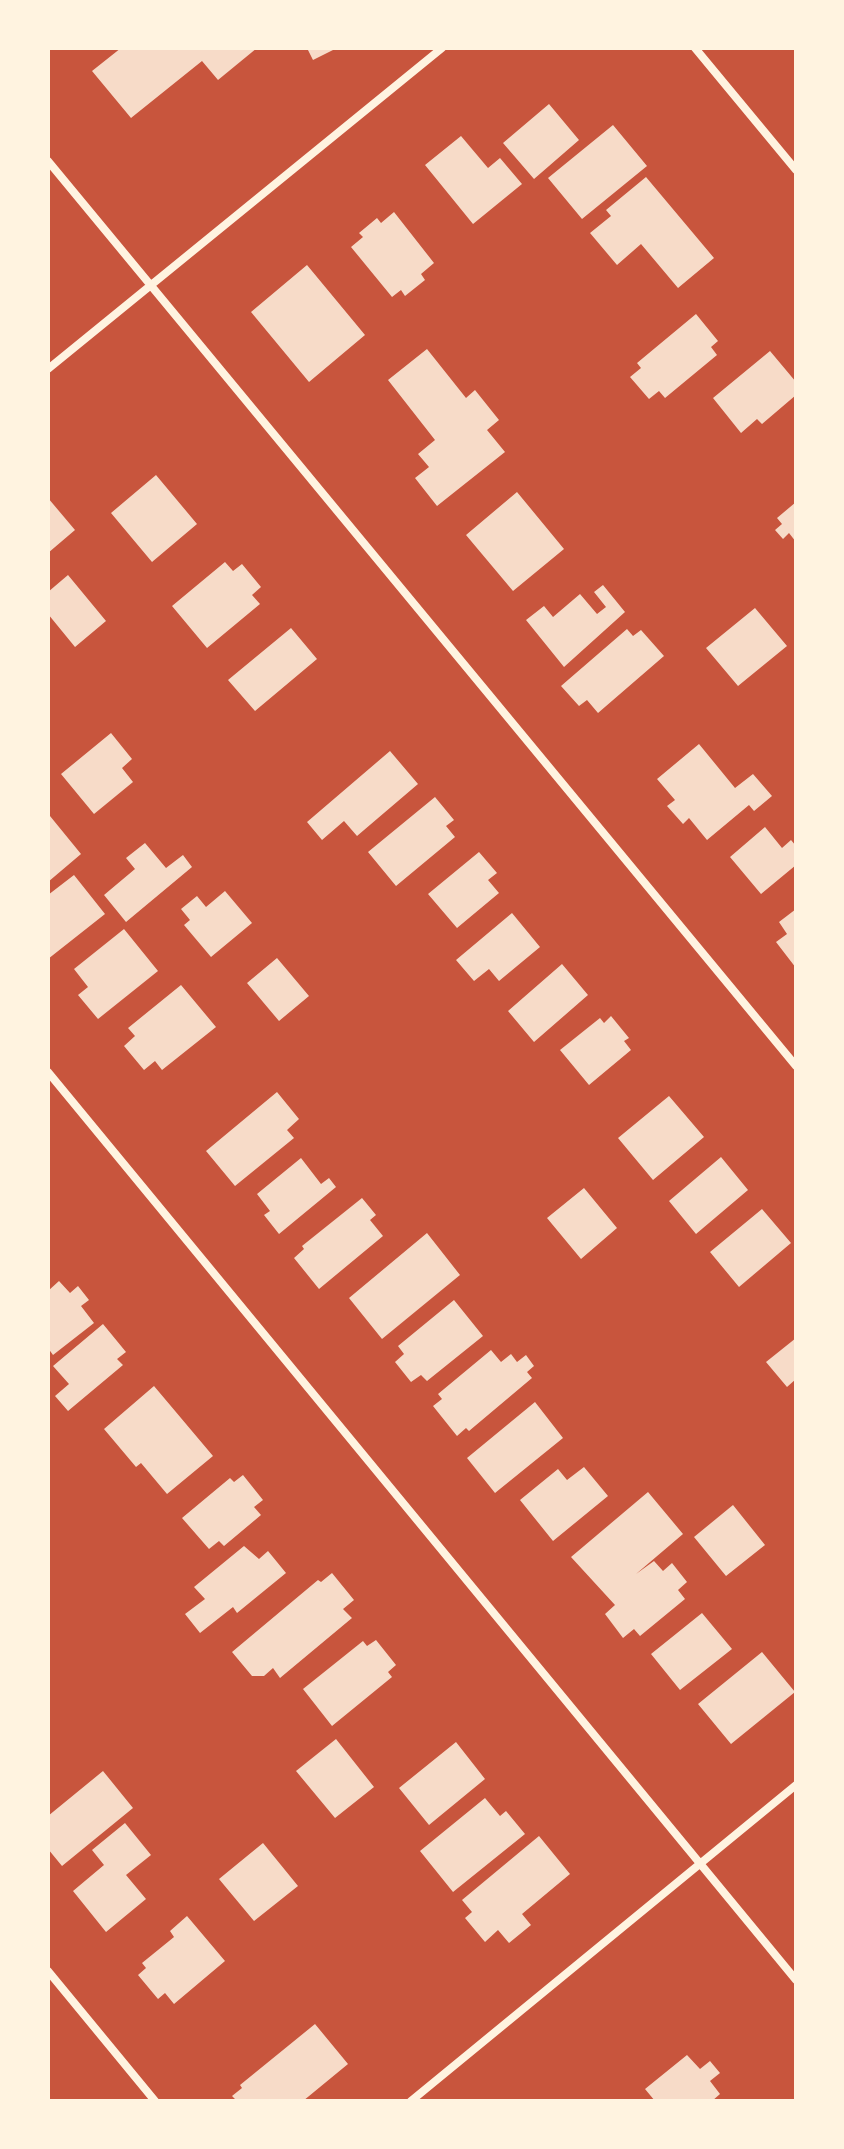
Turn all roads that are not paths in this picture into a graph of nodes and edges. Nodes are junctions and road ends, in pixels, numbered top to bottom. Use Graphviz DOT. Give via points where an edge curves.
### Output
graph roads {
  1 [pos="442,48"];
  2 [pos="695,48"];
  3 [pos="48,161"];
  4 [pos="796,170"];
  5 [pos="151,285"];
  6 [pos="48,369"];
  7 [pos="796,1066"];
  8 [pos="48,1072"];
  9 [pos="796,1785"];
  10 [pos="700,1864"];
  11 [pos="48,1971"];
  12 [pos="796,1980"];
  13 [pos="155,2101"];
  14 [pos="411,2101"];
  1 -- 5 [label="street"];
  2 -- 4 [label="street"];
  3 -- 5 [label="street"];
  5 -- 6 [label="street"];
  5 -- 7 [label="street"];
  8 -- 10 [label="street"];
  9 -- 10 [label="street"];
  10 -- 12 [label="street"];
  10 -- 14 [label="street"];
  11 -- 13 [label="street"];
}
